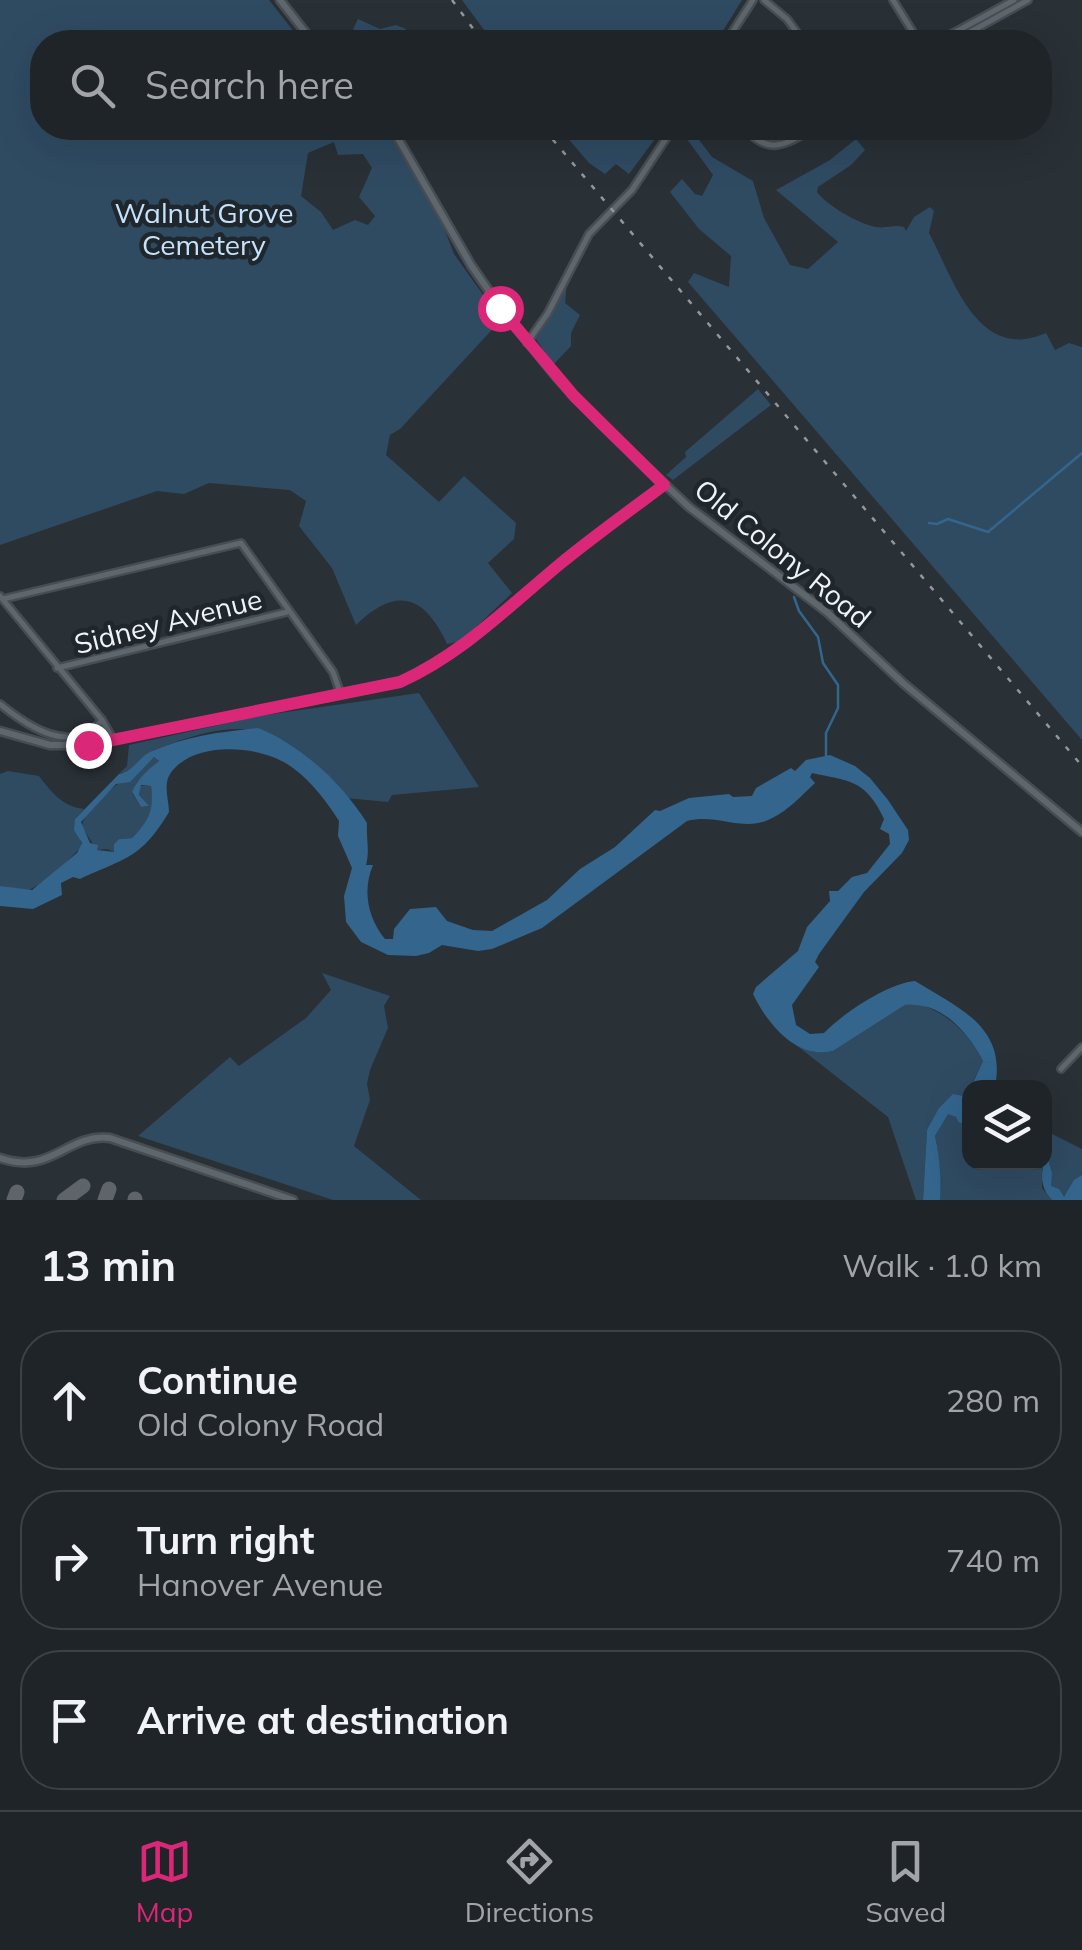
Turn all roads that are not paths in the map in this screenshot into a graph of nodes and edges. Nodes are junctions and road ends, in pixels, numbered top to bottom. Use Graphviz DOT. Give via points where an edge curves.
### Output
graph roads {
  1 [pos="280,0"];
  2 [pos="752,0"];
  3 [pos="764,0"];
  4 [pos="893,0"];
  5 [pos="1014,0"];
  6 [pos="1028,0"];
  7 [pos="1005,5"];
  8 [pos="304,30"];
  9 [pos="733,30"];
  10 [pos="795,30"];
  11 [pos="912,30"];
  12 [pos="966,30"];
  13 [pos="399,140"];
  14 [pos="665,140"];
  15 [pos="755,140"];
  16 [pos="793,140"];
  17 [pos="528,343"];
  18 [pos="664,485"];
  19 [pos="2,597"];
  20 [pos="288,612"];
  21 [pos="57,668"];
  22 [pos="342,696"];
  23 [pos="0,704"];
  24 [pos="102,720"];
  25 [pos="0,732"];
  26 [pos="114,741"];
  27 [pos="1082,832"];
  28 [pos="1082,1047"];
  29 [pos="1062,1069"];
  30 [pos="0,1158"];
  31 [pos="293,1200"];
  1 -- 8 [label="main road"];
  2 -- 9 [label="street"];
  3 -- 10 [label="street"];
  4 -- 11 [label="street"];
  5 -- 7 [label="street"];
  6 -- 7 [label="street"];
  7 -- 12 [label="street"];
  13 -- 17 [label="main road, Old Colony Road" via="471,265"];
  14 -- 17 [label="street" via="632,190 581,246"];
  15 -- 16 [label="street" via="768,146"];
  17 -- 18 [label="main road, Old Colony Road"];
  18 -- 22 [label="main road" via="436,666"];
  18 -- 27 [label="main road, Old Colony Road" via="828,613"];
  19 -- 20 [label="street" via="241,543"];
  19 -- 21 [label="street"];
  20 -- 21 [label="street, Sidney Avenue"];
  20 -- 22 [label="street" via="333,672"];
  21 -- 24 [label="street"];
  22 -- 26 [label="main road"];
  23 -- 24 [label="street" via="26,724 59,736 84,734"];
  24 -- 26 [label="street"];
  25 -- 26 [label="main road" via="50,745"];
  28 -- 29 [label="street"];
  30 -- 31 [label="main road" via="38,1162 95,1138 119,1140"];
}
